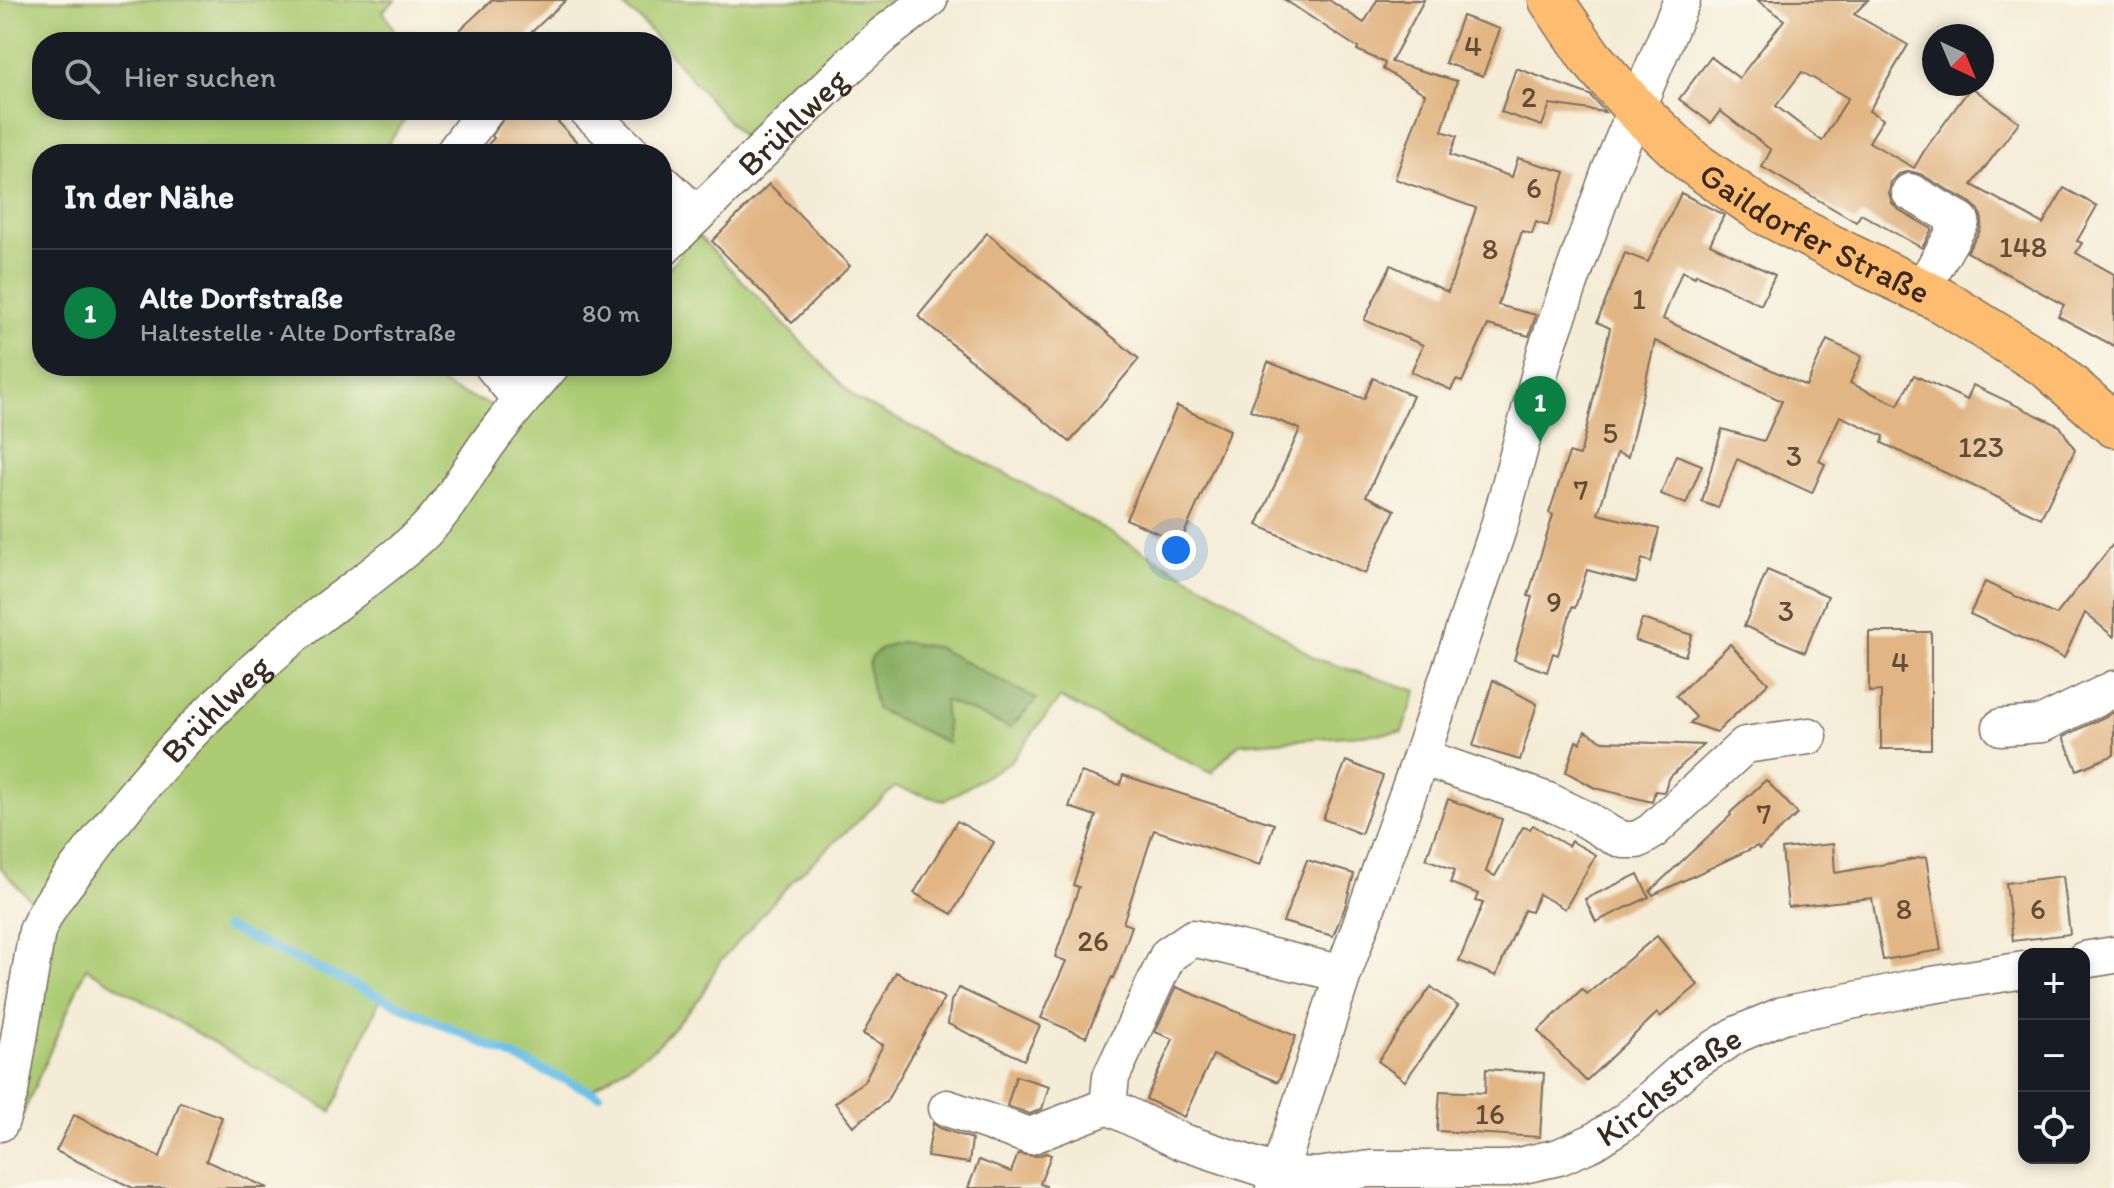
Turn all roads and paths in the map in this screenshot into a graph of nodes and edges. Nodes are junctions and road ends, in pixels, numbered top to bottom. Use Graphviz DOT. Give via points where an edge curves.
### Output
graph roads {
  1 [pos="929,0"];
  2 [pos="1551,0"];
  3 [pos="1682,0"];
  4 [pos="1636,109"];
  5 [pos="478,120"];
  6 [pos="597,120"];
  7 [pos="460,144"];
  8 [pos="623,144"];
  9 [pos="672,191"];
  10 [pos="1910,192"];
  11 [pos="696,214"];
  12 [pos="672,239"];
  13 [pos="1921,291"];
  14 [pos="501,376"];
  15 [pos="542,376"];
  16 [pos="521,400"];
  17 [pos="2114,425"];
  18 [pos="2114,689"];
  19 [pos="2001,727"];
  20 [pos="1809,736"];
  21 [pos="1421,757"];
  22 [pos="2114,955"];
  23 [pos="2090,959"];
  24 [pos="2018,971"];
  25 [pos="1343,974"];
  26 [pos="1108,1106"];
  27 [pos="947,1108"];
  28 [pos="0,1123"];
  29 [pos="1559,1173"];
  30 [pos="1277,1181"];
  1 -- 11 [label="street, Brühlweg" via="856,59"];
  2 -- 4 [label="main road, Gaildorfer Straße" via="1590,57"];
  3 -- 4 [label="street"];
  4 -- 13 [label="main road, Gaildorfer Straße" via="1692,162 1764,212"];
  4 -- 21 [label="street" via="1546,350 1499,526"];
  5 -- 7 [label="street"];
  6 -- 8 [label="street"];
  9 -- 11 [label="street"];
  10 -- 13 [label="street" via="1961,221"];
  11 -- 12 [label="street, Brühlweg"];
  13 -- 17 [label="main road, Gaildorfer Straße" via="2047,366"];
  14 -- 16 [label="street"];
  15 -- 16 [label="street, Brühlweg"];
  16 -- 28 [label="street, Brühlweg" via="424,531 286,642 213,709 153,772 51,904 37,931"];
  18 -- 19 [label="street" via="2042,724"];
  20 -- 21 [label="street" via="1745,745 1637,840 1624,840 1548,801"];
  21 -- 25 [label="street"];
  22 -- 23 [label="street"];
  24 -- 29 [label="street, Kirchstraße" via="1783,1015 1738,1034 1690,1064"];
  25 -- 26 [label="street" via="1193,938 1168,955 1111,1077"];
  25 -- 30 [label="street"];
  26 -- 27 [label="street" via="1030,1136"];
  26 -- 30 [label="street, Kirchstraße"];
  29 -- 30 [label="street, Kirchstraße" via="1370,1169"];
}
